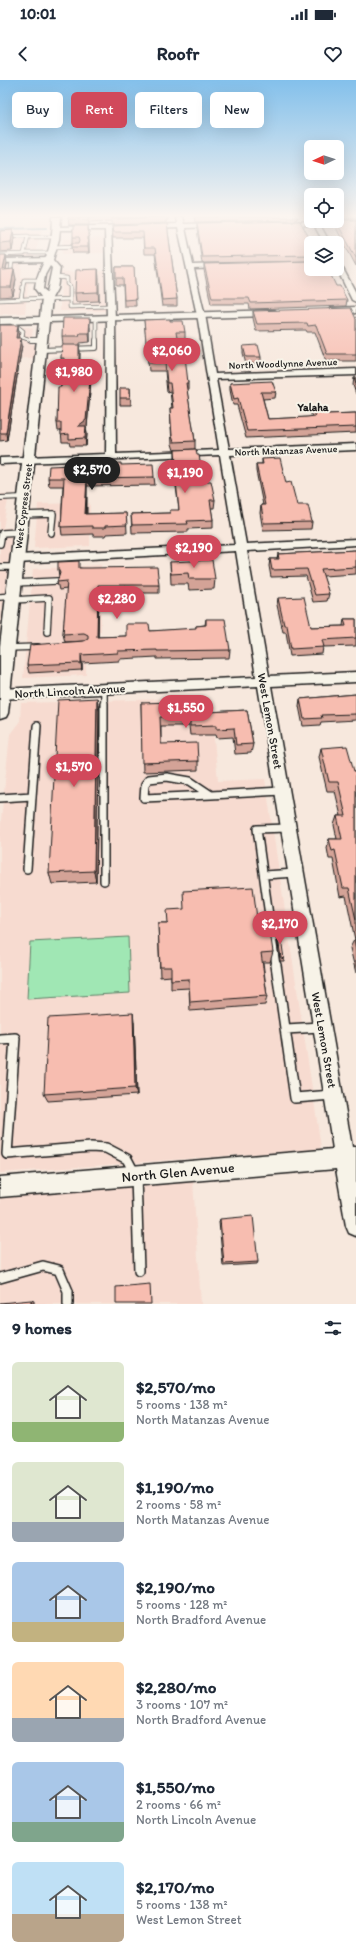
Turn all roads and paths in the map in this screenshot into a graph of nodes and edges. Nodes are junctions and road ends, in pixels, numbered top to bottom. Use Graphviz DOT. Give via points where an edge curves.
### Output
graph roads {
  1 [pos="40,274"];
  2 [pos="109,274"];
  3 [pos="191,274"];
  4 [pos="344,276"];
  5 [pos="55,277"];
  6 [pos="39,280"];
  7 [pos="21,299"];
  8 [pos="47,299"];
  9 [pos="70,299"];
  10 [pos="0,300"];
  11 [pos="356,300"];
  12 [pos="110,306"];
  13 [pos="356,310"];
  14 [pos="325,311"];
  15 [pos="286,312"];
  16 [pos="201,315"];
  17 [pos="96,318"];
  18 [pos="111,318"];
  19 [pos="45,319"];
  20 [pos="5,320"];
  21 [pos="42,345"];
  22 [pos="356,372"];
  23 [pos="211,377"];
  24 [pos="356,447"];
  25 [pos="223,452"];
  26 [pos="111,456"];
  27 [pos="0,460"];
  28 [pos="29,460"];
  29 [pos="24,497"];
  30 [pos="0,498"];
  31 [pos="22,515"];
  32 [pos="20,532"];
  33 [pos="51,533"];
  34 [pos="356,542"];
  35 [pos="0,544"];
  36 [pos="241,548"];
  37 [pos="16,563"];
  38 [pos="0,567"];
  39 [pos="57,581"];
  40 [pos="14,583"];
  41 [pos="8,597"];
  42 [pos="47,632"];
  43 [pos="47,646"];
  44 [pos="8,648"];
  45 [pos="3,664"];
  46 [pos="356,677"];
  47 [pos="264,681"];
  48 [pos="104,689"];
  49 [pos="2,694"];
  50 [pos="0,713"];
  51 [pos="37,726"];
  52 [pos="282,791"];
  53 [pos="212,794"];
  54 [pos="32,796"];
  55 [pos="0,798"];
  56 [pos="288,828"];
  57 [pos="27,869"];
  58 [pos="296,873"];
  59 [pos="264,875"];
  60 [pos="104,881"];
  61 [pos="322,1027"];
  62 [pos="286,1029"];
  63 [pos="0,1039"];
  64 [pos="333,1095"];
  65 [pos="350,1157"];
  66 [pos="136,1176"];
  67 [pos="0,1187"];
  68 [pos="356,1226"];
  69 [pos="139,1271"];
  70 [pos="0,1278"];
  71 [pos="68,1304"];
  1 -- 6 [label="street"];
  2 -- 12 [label="street"];
  3 -- 16 [label="street, West Lemon Street"];
  4 -- 11 [label="street"];
  5 -- 8 [label="street, West Cypress Street" via="54,289"];
  5 -- 9 [label="lane" via="67,278"];
  6 -- 7 [label="lane" via="24,280"];
  6 -- 8 [label="street" via="39,289"];
  7 -- 8 [label="lane"];
  7 -- 10 [label="lane"];
  8 -- 9 [label="lane"];
  8 -- 19 [label="street, West Cypress Street"];
  9 -- 12 [label="lane" via="70,307"];
  12 -- 18 [label="street"];
  13 -- 14 [label="street"];
  15 -- 16 [label="street"];
  16 -- 18 [label="street"];
  16 -- 23 [label="street, West Lemon Street"];
  17 -- 18 [label="street"];
  17 -- 19 [label="street"];
  17 -- 21 [label="lane" via="96,348"];
  18 -- 26 [label="street"];
  19 -- 20 [label="street"];
  19 -- 21 [label="street, West Cypress Street"];
  20 -- 21 [label="lane" via="22,331 22,337"];
  21 -- 28 [label="street, West Cypress Street"];
  22 -- 23 [label="street, North Woodlynne Avenue"];
  23 -- 25 [label="street, West Lemon Street"];
  24 -- 25 [label="street, North Matanzas Avenue"];
  25 -- 26 [label="street, North Matanzas Avenue"];
  25 -- 36 [label="street, West Lemon Street"];
  26 -- 28 [label="street, North Matanzas Avenue"];
  27 -- 28 [label="street, North Matanzas Avenue"];
  28 -- 29 [label="street, West Cypress Street"];
  29 -- 30 [label="lane"];
  29 -- 31 [label="street, West Cypress Street"];
  31 -- 32 [label="street, West Cypress Street"];
  31 -- 33 [label="lane" via="53,514"];
  32 -- 35 [label="lane" via="2,533"];
  32 -- 37 [label="street, West Cypress Street"];
  34 -- 36 [label="street"];
  36 -- 37 [label="street"];
  36 -- 47 [label="street, West Lemon Street"];
  37 -- 38 [label="lane"];
  37 -- 40 [label="street, West Cypress Street"];
  39 -- 40 [label="lane"];
  40 -- 41 [label="street, West Cypress Street"];
  41 -- 42 [label="lane" via="49,598"];
  41 -- 44 [label="street, West Cypress Street"];
  43 -- 44 [label="lane"];
  44 -- 45 [label="street, West Cypress Street"];
  45 -- 49 [label="street, West Cypress Street"];
  46 -- 47 [label="street, North Lincoln Avenue"];
  47 -- 48 [label="street, North Lincoln Avenue"];
  47 -- 52 [label="street, West Lemon Street"];
  48 -- 49 [label="street, North Lincoln Avenue"];
  48 -- 60 [label="lane"];
  49 -- 50 [label="street, West Cypress Street"];
  51 -- 54 [label="lane"];
  52 -- 53 [label="lane"];
  52 -- 56 [label="street, West Lemon Street"];
  53 -- 53 [label="lane" via="144,798 144,784 149,779 173,776 195,782"];
  54 -- 55 [label="lane"];
  54 -- 57 [label="lane"];
  56 -- 58 [label="street, West Lemon Street"];
  56 -- 59 [label="lane" via="257,829"];
  58 -- 59 [label="lane"];
  58 -- 61 [label="street, West Lemon Street"];
  59 -- 62 [label="lane"];
  61 -- 62 [label="lane"];
  61 -- 64 [label="street, West Lemon Street"];
  62 -- 64 [label="lane" via="296,1098"];
  63 -- 66 [label="lane" via="15,1038 7,1154 106,1148 127,1159"];
  64 -- 65 [label="street, West Lemon Street"];
  65 -- 66 [label="street, North Glen Avenue"];
  65 -- 68 [label="street, West Lemon Street"];
  66 -- 67 [label="street, North Glen Avenue"];
  66 -- 69 [label="lane"];
  70 -- 71 [label="lane" via="43,1266 59,1270 68,1291"];
}
